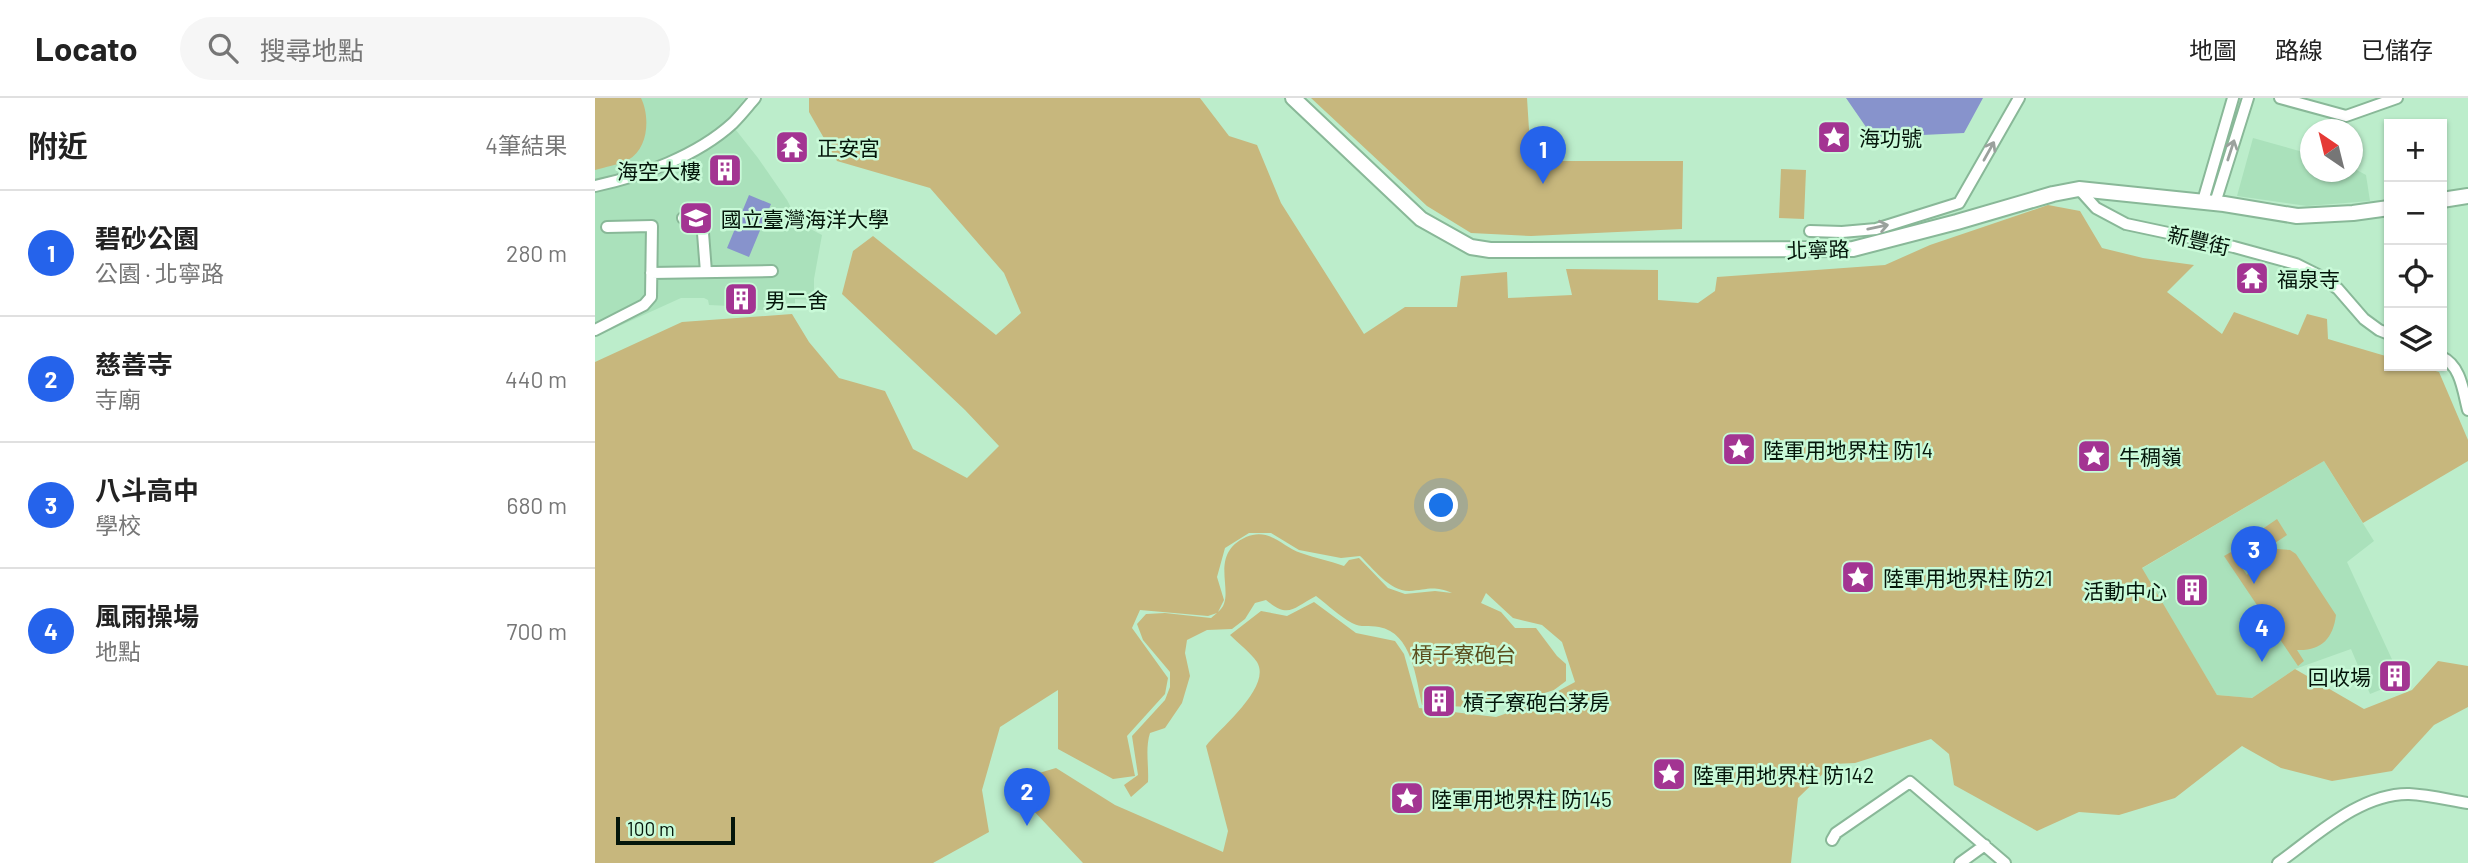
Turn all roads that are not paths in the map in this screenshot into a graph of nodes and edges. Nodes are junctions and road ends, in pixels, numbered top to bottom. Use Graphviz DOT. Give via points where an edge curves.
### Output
graph roads {
  1 [pos="755,98"];
  2 [pos="1293,98"];
  3 [pos="2019,98"];
  4 [pos="2233,98"];
  5 [pos="2248,98"];
  6 [pos="2280,98"];
  7 [pos="2397,98"];
  8 [pos="595,186"];
  9 [pos="2079,189"];
  10 [pos="2468,196"];
  11 [pos="2447,199"];
  12 [pos="2209,202"];
  13 [pos="2384,209"];
  14 [pos="683,218"];
  15 [pos="607,227"];
  16 [pos="1810,231"];
  17 [pos="772,271"];
  18 [pos="706,272"];
  19 [pos="651,273"];
  20 [pos="595,330"];
  21 [pos="2384,332"];
  22 [pos="2447,359"];
  23 [pos="2468,410"];
  24 [pos="2468,803"];
  25 [pos="1832,840"];
  26 [pos="1985,845"];
  27 [pos="1960,863"];
  28 [pos="2005,863"];
  29 [pos="2278,863"];
  1 -- 8 [label="street" via="733,122 696,148 634,176"];
  2 -- 9 [label="main road, 北寧路" via="1421,219 1471,247 1490,250 1853,249"];
  16 -- 3 [label="street, one-way" via="1875,229 1959,203"];
  4 -- 12 [label="street"];
  12 -- 5 [label="street, one-way"];
  6 -- 7 [label="street" via="2346,116"];
  9 -- 12 [label="main road, 北寧路"];
  9 -- 21 [label="street, 新豐街" via="2096,208 2126,224 2296,264 2338,289 2364,319"];
  10 -- 11 [label="main road"];
  12 -- 13 [label="main road, 北寧路" via="2297,216"];
  14 -- 18 [label="street" via="702,220"];
  15 -- 19 [label="street" via="652,226"];
  17 -- 18 [label="street"];
  18 -- 19 [label="street"];
  19 -- 20 [label="street" via="651,297 644,305"];
  22 -- 23 [label="street" via="2459,374"];
  24 -- 29 [label="street" via="2409,794 2389,796 2347,815"];
  25 -- 26 [label="street" via="1910,782"];
  26 -- 27 [label="street"];
  26 -- 28 [label="street"];
}
